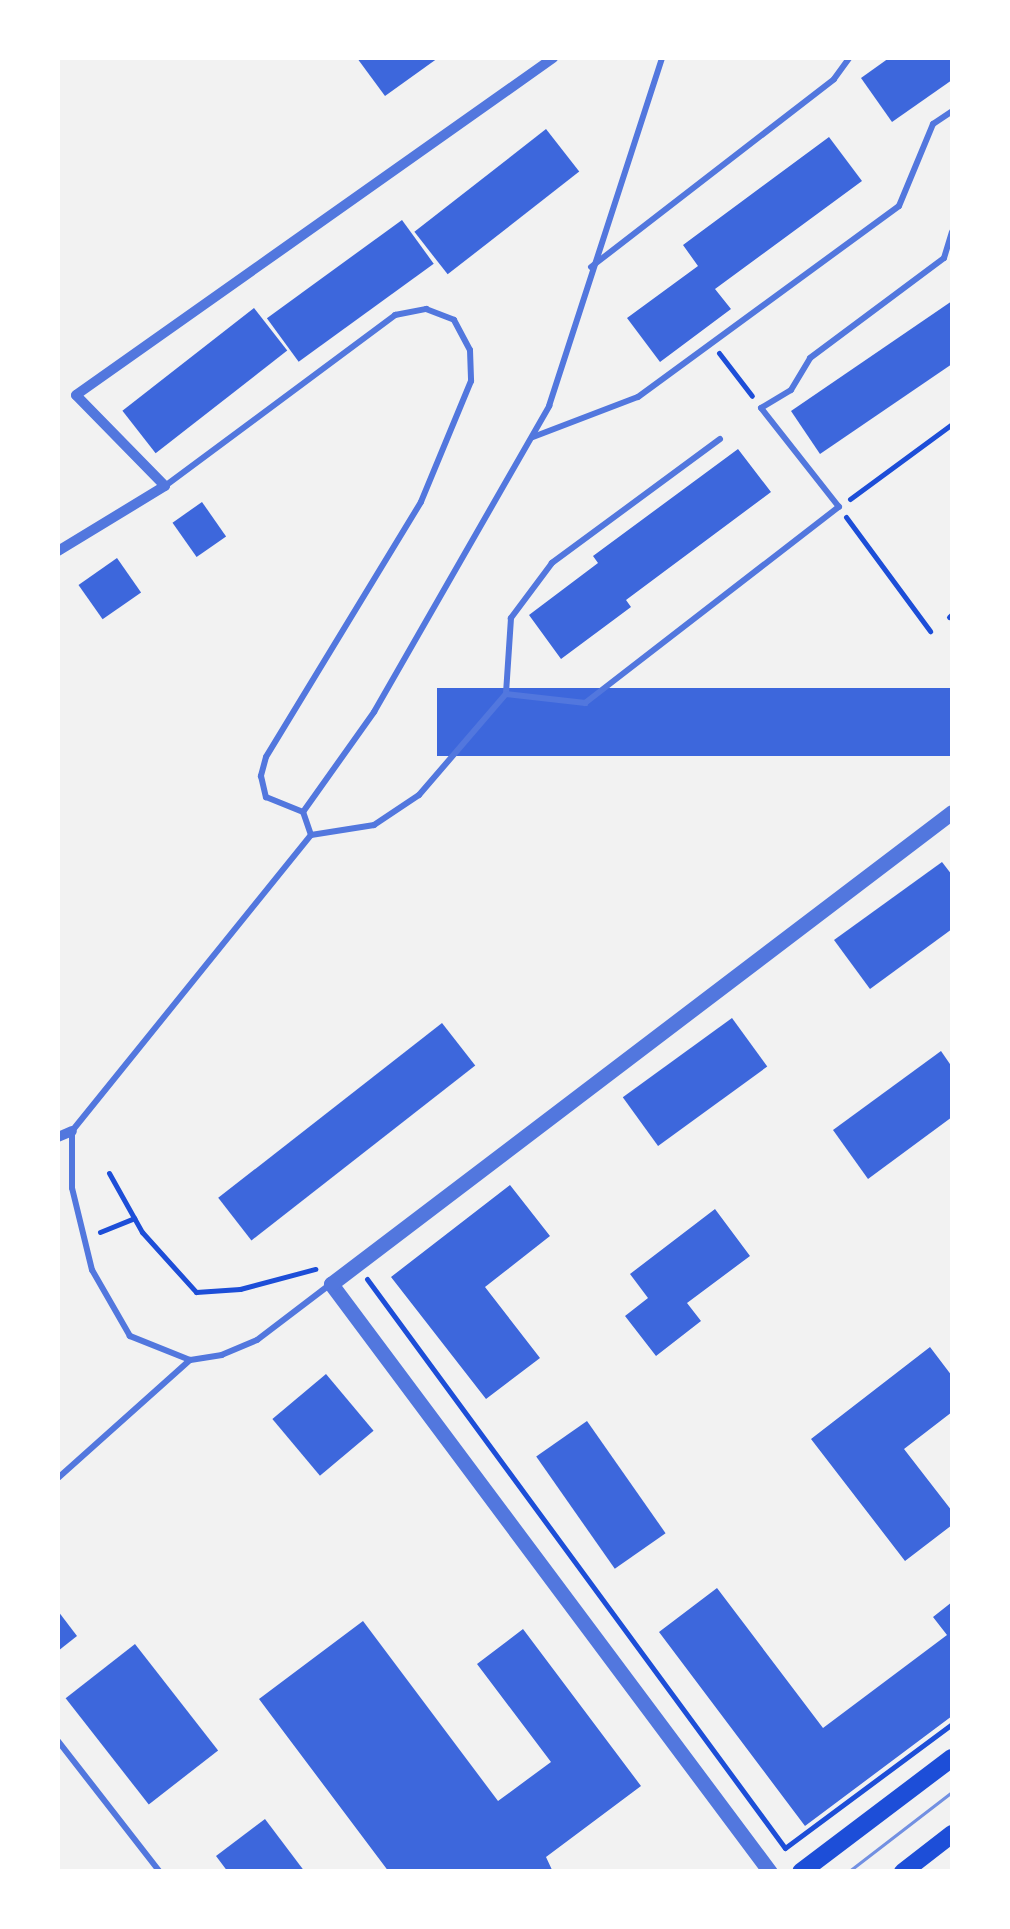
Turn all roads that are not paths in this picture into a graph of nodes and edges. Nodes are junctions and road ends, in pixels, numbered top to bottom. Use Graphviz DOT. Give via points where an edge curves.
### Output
graph roads {
  1 [pos="553,58"];
  2 [pos="662,58"];
  3 [pos="849,58"];
  4 [pos="952,111"];
  5 [pos="952,232"];
  6 [pos="590,268"];
  7 [pos="532,437"];
  8 [pos="720,438"];
  9 [pos="165,486"];
  10 [pos="58,551"];
  11 [pos="506,694"];
  12 [pos="303,812"];
  13 [pos="952,812"];
  14 [pos="312,836"];
  15 [pos="72,1130"];
  16 [pos="58,1137"];
  17 [pos="332,1284"];
  18 [pos="190,1360"];
  19 [pos="58,1478"];
  20 [pos="58,1741"];
  21 [pos="952,1758"];
  22 [pos="952,1834"];
  23 [pos="768,1868"];
  24 [pos="160,1872"];
  25 [pos="801,1872"];
  26 [pos="903,1872"];
  1 -- 9 [label="street" via="76,395"];
  2 -- 6 [label="lane"];
  3 -- 6 [label="lane" via="834,79"];
  4 -- 7 [label="lane" via="934,124 899,206 638,397"];
  5 -- 11 [label="lane" via="944,258 810,358 791,390 760,408 839,508 585,703"];
  6 -- 7 [label="lane" via="549,406"];
  7 -- 12 [label="lane" via="374,712"];
  8 -- 11 [label="lane" via="552,563 511,618"];
  9 -- 10 [label="street"];
  9 -- 12 [label="lane" via="395,315 426,308 454,320 470,350 471,381 420,502 266,757 266,797"];
  11 -- 14 [label="lane" via="419,795 374,825"];
  12 -- 14 [label="lane"];
  13 -- 17 [label="street"];
  14 -- 15 [label="lane"];
  15 -- 16 [label="street"];
  15 -- 18 [label="lane" via="72,1188 92,1270 130,1336"];
  17 -- 18 [label="lane" via="257,1340"];
  17 -- 23 [label="street"];
  18 -- 19 [label="lane"];
  20 -- 24 [label="lane"];
  21 -- 25 [label="main road"];
  22 -- 26 [label="main road"];
}
